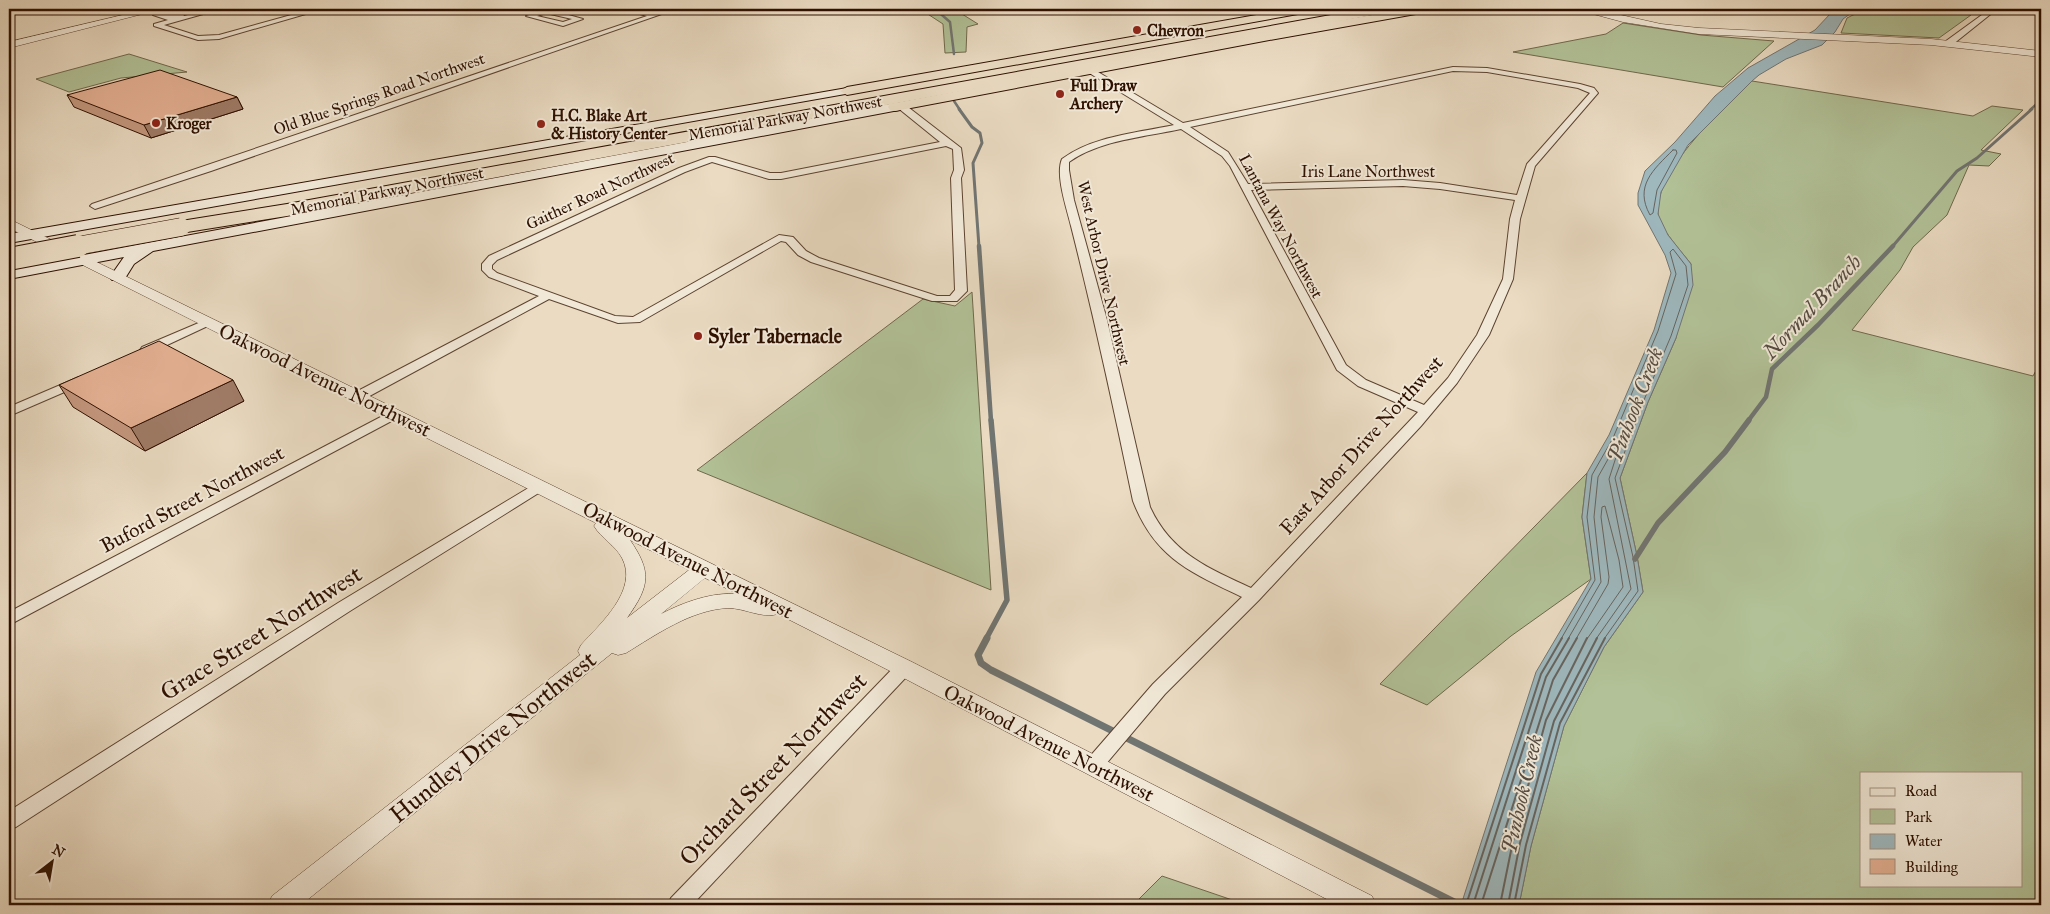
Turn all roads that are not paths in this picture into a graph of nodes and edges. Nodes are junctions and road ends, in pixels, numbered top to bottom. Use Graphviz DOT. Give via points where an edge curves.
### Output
graph roads {
  1 [pos="218,9"];
  2 [pos="320,9"];
  3 [pos="625,9"];
  4 [pos="673,9"];
  5 [pos="1309,9"];
  6 [pos="1347,9"];
  7 [pos="1384,9"];
  8 [pos="1427,9"];
  9 [pos="1585,9"];
  10 [pos="1994,9"];
  11 [pos="157,10"];
  12 [pos="549,10"];
  13 [pos="654,15"];
  14 [pos="180,18"];
  15 [pos="1282,21"];
  16 [pos="148,22"];
  17 [pos="156,25"];
  18 [pos="1167,34"];
  19 [pos="1949,43"];
  20 [pos="9,45"];
  21 [pos="2041,54"];
  22 [pos="1090,71"];
  23 [pos="1586,88"];
  24 [pos="848,91"];
  25 [pos="898,107"];
  26 [pos="1182,126"];
  27 [pos="670,135"];
  28 [pos="707,143"];
  29 [pos="947,143"];
  30 [pos="712,159"];
  31 [pos="1244,187"];
  32 [pos="1520,198"];
  33 [pos="95,206"];
  34 [pos="185,217"];
  35 [pos="9,223"];
  36 [pos="34,235"];
  37 [pos="204,236"];
  38 [pos="9,239"];
  39 [pos="158,245"];
  40 [pos="9,249"];
  41 [pos="9,259"];
  42 [pos="82,259"];
  43 [pos="9,274"];
  44 [pos="118,277"];
  45 [pos="549,295"];
  46 [pos="208,322"];
  47 [pos="138,354"];
  48 [pos="94,374"];
  49 [pos="359,396"];
  50 [pos="1426,411"];
  51 [pos="9,412"];
  52 [pos="394,414"];
  53 [pos="540,486"];
  54 [pos="569,500"];
  55 [pos="704,568"];
  56 [pos="1253,596"];
  57 [pos="803,617"];
  58 [pos="9,619"];
  59 [pos="904,668"];
  60 [pos="570,674"];
  61 [pos="1092,766"];
  62 [pos="9,821"];
  63 [pos="281,905"];
  64 [pos="678,905"];
  65 [pos="1363,905"];
  1 -- 14 [label="street"];
  2 -- 17 [label="street" via="219,37 198,38"];
  3 -- 13 [label="street"];
  4 -- 13 [label="street, Old Blue Springs Road Northwest"];
  5 -- 18 [label="highway"];
  6 -- 15 [label="highway, Memorial Parkway Northwest"];
  7 -- 27 [label="highway, Memorial Parkway Northwest"];
  8 -- 22 [label="highway"];
  9 -- 19 [label="street" via="1636,22 1747,36"];
  10 -- 19 [label="street"];
  11 -- 14 [label="street" via="155,14"];
  11 -- 20 [label="street"];
  12 -- 12 [label="street" via="571,17 580,19 563,24 529,16"];
  13 -- 33 [label="street, Old Blue Springs Road Northwest"];
  14 -- 17 [label="street"];
  15 -- 18 [label="highway"];
  15 -- 27 [label="highway, Memorial Parkway Northwest"];
  16 -- 17 [label="street"];
  18 -- 24 [label="highway"];
  19 -- 21 [label="street"];
  22 -- 25 [label="highway"];
  22 -- 26 [label="street, Lantana Way Northwest"];
  23 -- 26 [label="street, West Arbor Drive Northwest" via="1500,72 1452,69"];
  23 -- 32 [label="street, East Arbor Drive Northwest" via="1594,93 1593,96 1538,155 1526,177"];
  24 -- 27 [label="highway"];
  24 -- 34 [label="main road"];
  25 -- 27 [label="highway"];
  25 -- 28 [label="main road"];
  25 -- 29 [label="street, Gaither Road Northwest"];
  26 -- 31 [label="street, Lantana Way Northwest" via="1225,154"];
  26 -- 56 [label="street, West Arbor Drive Northwest" via="1083,150 1065,161 1065,177 1146,516 1168,547 1192,564"];
  27 -- 34 [label="highway, Memorial Parkway Northwest" via="287,210"];
  28 -- 30 [label="street"];
  28 -- 37 [label="main road"];
  29 -- 30 [label="street" via="781,176 769,176"];
  29 -- 45 [label="street, Gaither Road Northwest" via="957,148 959,170 956,178 961,291 953,299 936,300 815,260 802,253 789,239 779,238 636,320 611,318"];
  30 -- 45 [label="street, Gaither Road Northwest" via="514,248 486,264 493,275"];
  31 -- 32 [label="street, Iris Lane Northwest" via="1403,183"];
  31 -- 50 [label="street, Lantana Way Northwest" via="1341,367 1362,383"];
  32 -- 50 [label="street, East Arbor Drive Northwest" via="1508,279 1499,303 1484,335 1453,380"];
  34 -- 36 [label="main road"];
  34 -- 37 [label="main road" via="135,224 125,231 128,236 140,240"];
  34 -- 40 [label="highway, Memorial Parkway Northwest"];
  34 -- 41 [label="highway, Memorial Parkway Northwest, bridge"];
  35 -- 36 [label="street, Oakwood Avenue Northwest"];
  36 -- 38 [label="main road"];
  36 -- 42 [label="street, Oakwood Avenue Northwest"];
  37 -- 39 [label="main road"];
  39 -- 42 [label="main road"];
  39 -- 44 [label="main road" via="130,259 121,267"];
  42 -- 43 [label="main road"];
  42 -- 44 [label="street, Oakwood Avenue Northwest"];
  44 -- 46 [label="street, Oakwood Avenue Northwest"];
  45 -- 49 [label="street"];
  46 -- 47 [label="street"];
  46 -- 49 [label="street, Oakwood Avenue Northwest"];
  48 -- 51 [label="street"];
  49 -- 52 [label="street, Oakwood Avenue Northwest"];
  50 -- 56 [label="street, East Arbor Drive Northwest"];
  52 -- 53 [label="street, Oakwood Avenue Northwest"];
  52 -- 58 [label="street, Buford Street Northwest"];
  53 -- 54 [label="street, Oakwood Avenue Northwest"];
  53 -- 62 [label="street, Grace Street Northwest"];
  54 -- 55 [label="street, Oakwood Avenue Northwest"];
  54 -- 60 [label="street" via="620,539 634,558 637,580 629,602"];
  55 -- 57 [label="street, Oakwood Avenue Northwest"];
  55 -- 60 [label="street, Hundley Drive Northwest"];
  56 -- 61 [label="street, East Arbor Drive Northwest" via="1160,689"];
  57 -- 59 [label="street, Oakwood Avenue Northwest"];
  57 -- 60 [label="street" via="729,601 704,606 672,617"];
  59 -- 61 [label="street, Oakwood Avenue Northwest"];
  59 -- 64 [label="street, Orchard Street Northwest"];
  60 -- 63 [label="street, Hundley Drive Northwest"];
  61 -- 65 [label="street, Oakwood Avenue Northwest"];
}
